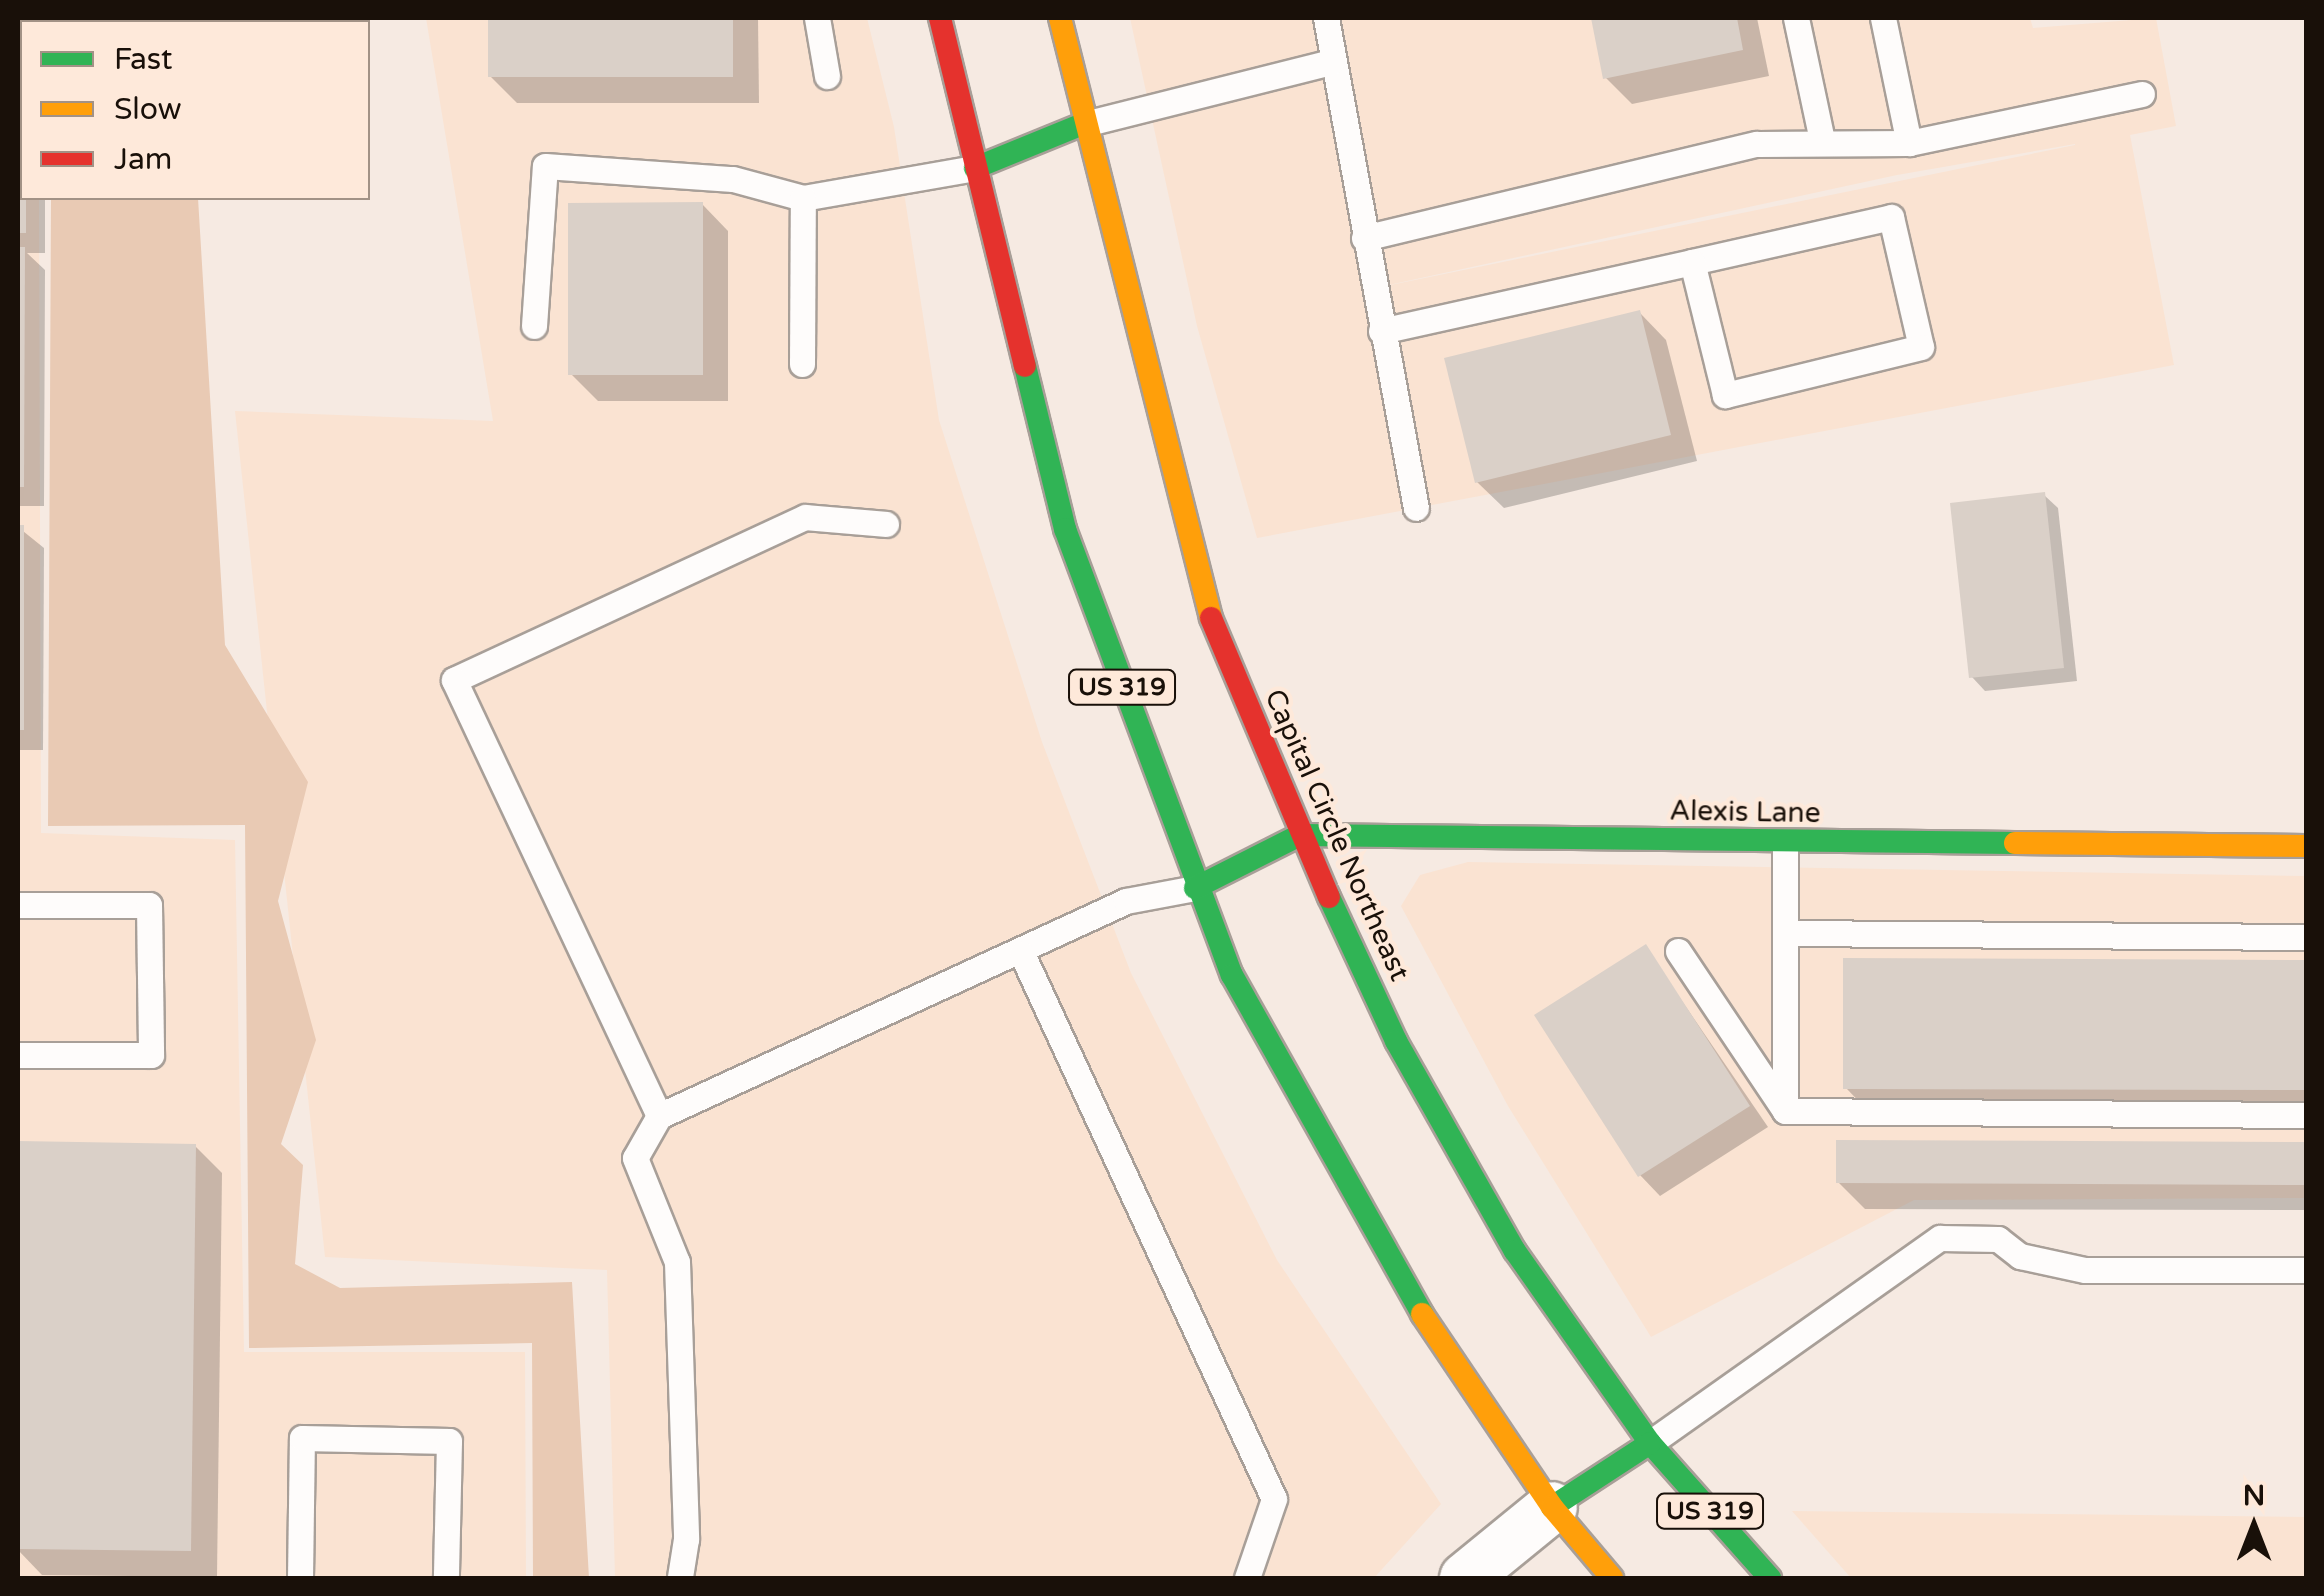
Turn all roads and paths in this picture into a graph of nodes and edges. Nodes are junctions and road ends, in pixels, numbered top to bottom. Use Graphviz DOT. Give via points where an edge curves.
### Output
graph roads {
  1 [pos="817,18"];
  2 [pos="940,18"];
  3 [pos="1060,18"];
  4 [pos="1326,18"];
  5 [pos="1796,18"];
  6 [pos="1884,18"];
  7 [pos="1331,62"];
  8 [pos="827,76"];
  9 [pos="2142,94"];
  10 [pos="1084,124"];
  11 [pos="1822,140"];
  12 [pos="1908,144"];
  13 [pos="975,168"];
  14 [pos="803,198"];
  15 [pos="1364,238"];
  16 [pos="1692,262"];
  17 [pos="534,326"];
  18 [pos="1382,331"];
  19 [pos="802,364"];
  20 [pos="1416,508"];
  21 [pos="886,524"];
  22 [pos="1300,835"];
  23 [pos="1785,843"];
  24 [pos="2306,846"];
  25 [pos="1195,888"];
  26 [pos="18,905"];
  27 [pos="1785,934"];
  28 [pos="2306,937"];
  29 [pos="1678,950"];
  30 [pos="1022,954"];
  31 [pos="18,1055"];
  32 [pos="1785,1111"];
  33 [pos="2306,1115"];
  34 [pos="659,1116"];
  35 [pos="2306,1270"];
  36 [pos="1650,1443"];
  37 [pos="1552,1507"];
  38 [pos="300,1578"];
  39 [pos="446,1578"];
  40 [pos="680,1578"];
  41 [pos="1246,1578"];
  42 [pos="1465,1578"];
  43 [pos="1612,1578"];
  44 [pos="1770,1578"];
  1 -- 8 [label="lane"];
  2 -- 13 [label="main road, US 319"];
  3 -- 10 [label="main road, Capital Circle Northeast / US 319"];
  4 -- 7 [label="lane"];
  5 -- 11 [label="lane"];
  6 -- 12 [label="lane"];
  7 -- 10 [label="lane"];
  7 -- 15 [label="lane"];
  9 -- 12 [label="lane"];
  10 -- 13 [label="main road"];
  10 -- 22 [label="main road, Capital Circle Northeast / US 319" via="1209,612"];
  11 -- 12 [label="lane"];
  11 -- 15 [label="lane" via="1757,144"];
  13 -- 14 [label="lane"];
  13 -- 25 [label="main road, US 319" via="1064,529"];
  14 -- 17 [label="lane" via="733,178 545,166"];
  14 -- 19 [label="lane"];
  15 -- 18 [label="lane"];
  16 -- 16 [label="lane" via="1891,218 1921,346 1724,395"];
  16 -- 18 [label="lane"];
  18 -- 20 [label="lane"];
  21 -- 34 [label="lane" via="805,517 454,680"];
  22 -- 23 [label="main road, Alexis Lane"];
  22 -- 25 [label="main road, Alexis Lane"];
  22 -- 36 [label="main road, Capital Circle Northeast / US 319" via="1396,1041 1515,1251"];
  23 -- 24 [label="main road, Alexis Lane"];
  23 -- 27 [label="lane"];
  25 -- 30 [label="lane" via="1126,902"];
  25 -- 37 [label="main road, US 319" via="1294,1095 1402,1284"];
  26 -- 31 [label="lane" via="149,904 151,1055"];
  27 -- 28 [label="lane"];
  27 -- 32 [label="lane"];
  29 -- 32 [label="lane"];
  30 -- 34 [label="lane"];
  30 -- 41 [label="lane" via="1274,1499"];
  32 -- 33 [label="lane"];
  34 -- 40 [label="lane" via="635,1158 677,1262 686,1539"];
  35 -- 36 [label="lane" via="2085,1270 2035,1261 1998,1239 1940,1238"];
  36 -- 37 [label="main road"];
  36 -- 44 [label="main road, Capital Circle Northeast / US 319"];
  37 -- 42 [label="street"];
  37 -- 43 [label="main road, US 319"];
  38 -- 39 [label="lane" via="302,1438 449,1441"];
}
